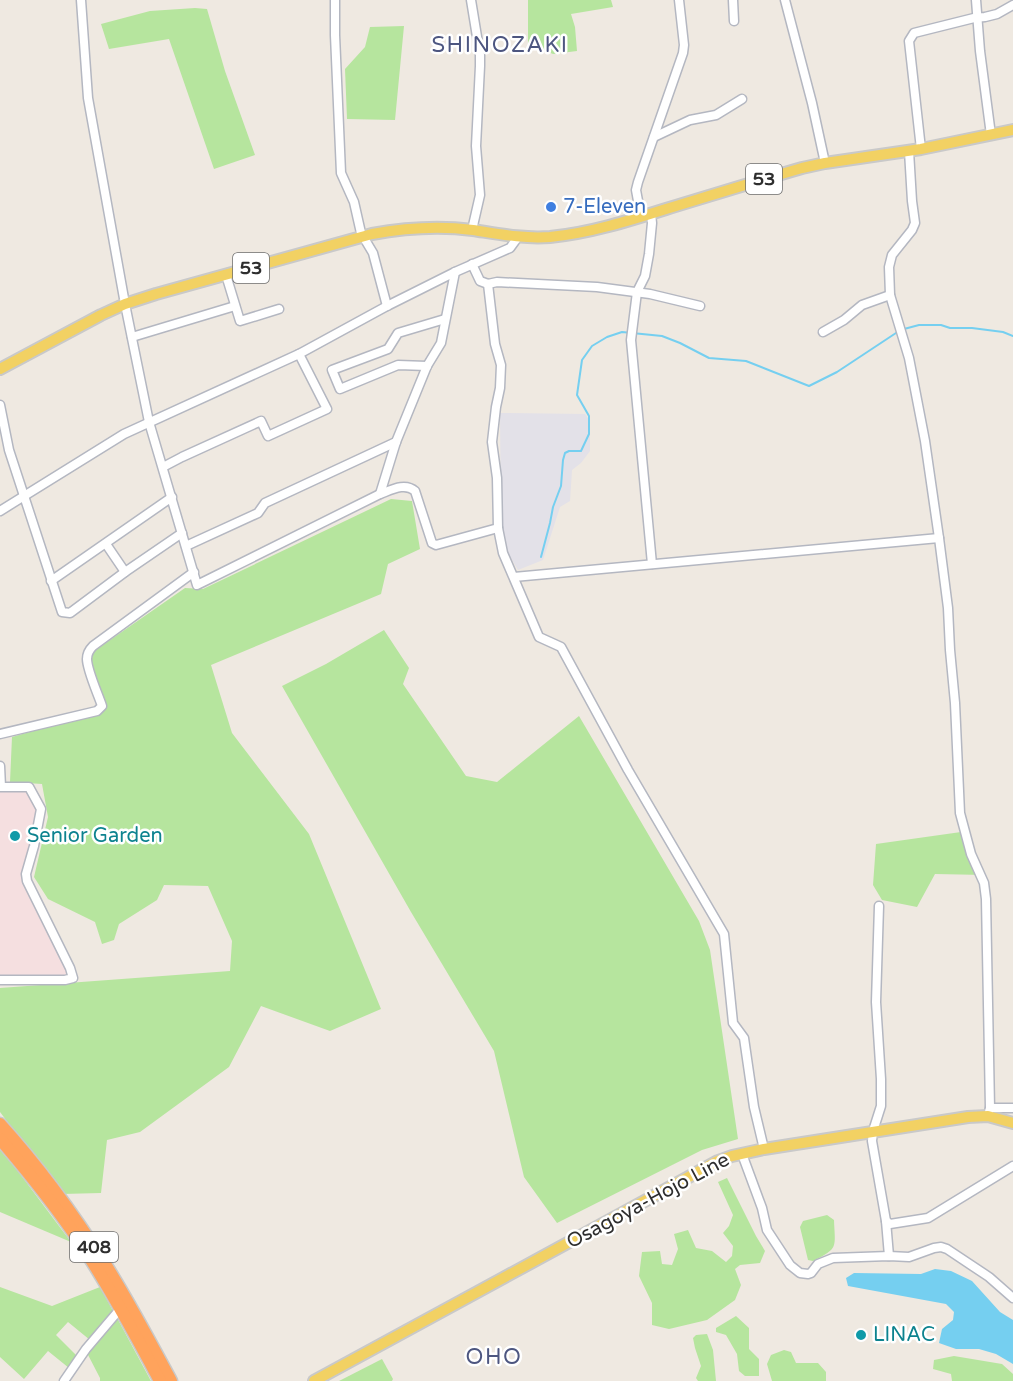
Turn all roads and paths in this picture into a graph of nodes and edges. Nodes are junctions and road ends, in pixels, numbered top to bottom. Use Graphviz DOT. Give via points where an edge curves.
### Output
graph roads {
  1 [pos="81,0"];
  2 [pos="335,0"];
  3 [pos="471,0"];
  4 [pos="679,0"];
  5 [pos="733,0"];
  6 [pos="785,0"];
  7 [pos="976,0"];
  8 [pos="1013,5"];
  9 [pos="977,18"];
  10 [pos="734,21"];
  11 [pos="742,99"];
  12 [pos="1013,130"];
  13 [pos="991,135"];
  14 [pos="654,137"];
  15 [pos="915,150"];
  16 [pos="825,163"];
  17 [pos="646,216"];
  18 [pos="472,230"];
  19 [pos="364,237"];
  20 [pos="518,237"];
  21 [pos="472,264"];
  22 [pos="455,272"];
  23 [pos="226,275"];
  24 [pos="488,284"];
  25 [pos="638,292"];
  26 [pos="890,295"];
  27 [pos="125,304"];
  28 [pos="236,306"];
  29 [pos="387,306"];
  30 [pos="700,306"];
  31 [pos="279,309"];
  32 [pos="445,319"];
  33 [pos="823,332"];
  34 [pos="132,337"];
  35 [pos="299,354"];
  36 [pos="427,366"];
  37 [pos="0,369"];
  38 [pos="0,405"];
  39 [pos="149,422"];
  40 [pos="396,442"];
  41 [pos="163,467"];
  42 [pos="380,494"];
  43 [pos="24,497"];
  44 [pos="172,497"];
  45 [pos="0,511"];
  46 [pos="498,528"];
  47 [pos="182,533"];
  48 [pos="939,538"];
  49 [pos="106,544"];
  50 [pos="186,546"];
  51 [pos="652,564"];
  52 [pos="125,572"];
  53 [pos="194,573"];
  54 [pos="514,577"];
  55 [pos="51,581"];
  56 [pos="0,734"];
  57 [pos="0,766"];
  58 [pos="879,906"];
  59 [pos="0,980"];
  60 [pos="1013,1108"];
  61 [pos="989,1112"];
  62 [pos="1013,1123"];
  63 [pos="0,1124"];
  64 [pos="873,1131"];
  65 [pos="0,1139"];
  66 [pos="764,1149"];
  67 [pos="742,1154"];
  68 [pos="1013,1166"];
  69 [pos="886,1221"];
  70 [pos="889,1256"];
  71 [pos="1013,1298"];
  72 [pos="120,1309"];
  73 [pos="64,1381"];
  74 [pos="160,1381"];
  75 [pos="171,1381"];
  76 [pos="314,1381"];
  1 -- 27 [label="street" via="88,98"];
  2 -- 19 [label="street" via="342,173"];
  3 -- 18 [label="street" via="480,55 476,161 480,195"];
  4 -- 14 [label="street" via="683,53"];
  5 -- 10 [label="street"];
  6 -- 16 [label="street"];
  7 -- 9 [label="street"];
  8 -- 9 [label="street" via="997,14"];
  9 -- 13 [label="street"];
  9 -- 15 [label="street" via="914,33 909,41"];
  11 -- 14 [label="street" via="716,115 690,120"];
  12 -- 13 [label="main road, 53"];
  13 -- 15 [label="main road, 53"];
  14 -- 17 [label="street" via="636,190"];
  15 -- 16 [label="main road, 53"];
  15 -- 26 [label="street" via="915,223 892,255"];
  16 -- 17 [label="main road, 53"];
  17 -- 20 [label="main road, 53" via="581,232"];
  17 -- 25 [label="street" via="651,223 649,254"];
  18 -- 19 [label="main road, 53" via="416,229"];
  18 -- 20 [label="main road, 53"];
  19 -- 23 [label="main road, 53"];
  19 -- 29 [label="street" via="373,253"];
  20 -- 21 [label="street" via="510,248"];
  21 -- 22 [label="street"];
  21 -- 24 [label="street" via="480,281"];
  22 -- 29 [label="street"];
  22 -- 32 [label="street"];
  23 -- 27 [label="main road, 53"];
  23 -- 28 [label="street"];
  24 -- 25 [label="street"];
  24 -- 46 [label="street" via="501,364 492,442"];
  25 -- 30 [label="street"];
  25 -- 51 [label="street" via="631,339"];
  26 -- 33 [label="street" via="862,305"];
  26 -- 48 [label="street" via="909,358"];
  27 -- 34 [label="street"];
  27 -- 37 [label="main road, 53"];
  28 -- 31 [label="street" via="240,321"];
  28 -- 34 [label="street"];
  29 -- 35 [label="street"];
  32 -- 36 [label="street" via="441,343"];
  32 -- 36 [label="street" via="398,333 388,349 333,370 340,389 398,365"];
  34 -- 39 [label="street"];
  35 -- 39 [label="street"];
  35 -- 41 [label="street" via="327,409 268,436 261,421"];
  36 -- 40 [label="street"];
  38 -- 43 [label="street"];
  39 -- 41 [label="street"];
  39 -- 43 [label="street"];
  40 -- 42 [label="street"];
  40 -- 50 [label="street" via="266,503 258,513"];
  41 -- 44 [label="street"];
  42 -- 46 [label="street" via="411,487 436,545"];
  42 -- 53 [label="street" via="198,585"];
  43 -- 45 [label="street"];
  43 -- 55 [label="street"];
  44 -- 47 [label="street"];
  44 -- 49 [label="street"];
  46 -- 54 [label="street" via="503,553"];
  47 -- 50 [label="street"];
  47 -- 52 [label="street"];
  48 -- 51 [label="street"];
  48 -- 61 [label="street" via="948,608 960,813 986,899"];
  49 -- 52 [label="street"];
  49 -- 55 [label="street"];
  50 -- 53 [label="street"];
  51 -- 54 [label="street"];
  52 -- 55 [label="street" via="70,613 62,612"];
  53 -- 56 [label="street" via="89,650 88,666 102,706 97,711"];
  54 -- 66 [label="street" via="539,637 561,647 724,934 733,1023 744,1038"];
  57 -- 59 [label="street" via="1,787 29,787 41,809 27,881 73,978"];
  58 -- 64 [label="street" via="876,1002 881,1106"];
  60 -- 61 [label="street"];
  61 -- 62 [label="main road, Osagoya-Hojo Line"];
  61 -- 64 [label="main road, Osagoya-Hojo Line"];
  63 -- 75 [label="highway, 408" via="88,1237"];
  64 -- 66 [label="main road, Osagoya-Hojo Line"];
  64 -- 69 [label="street"];
  65 -- 72 [label="highway, 408" via="66,1223"];
  66 -- 67 [label="main road, Osagoya-Hojo Line"];
  67 -- 70 [label="street" via="764,1224 790,1266 800,1273 811,1273 818,1264 833,1258"];
  67 -- 76 [label="main road, Osagoya-Hojo Line" via="718,1161"];
  68 -- 69 [label="street" via="928,1218 890,1224"];
  69 -- 70 [label="street"];
  70 -- 71 [label="street" via="909,1257 934,1248 947,1249"];
  72 -- 73 [label="street"];
  72 -- 74 [label="highway, 408"];
}
